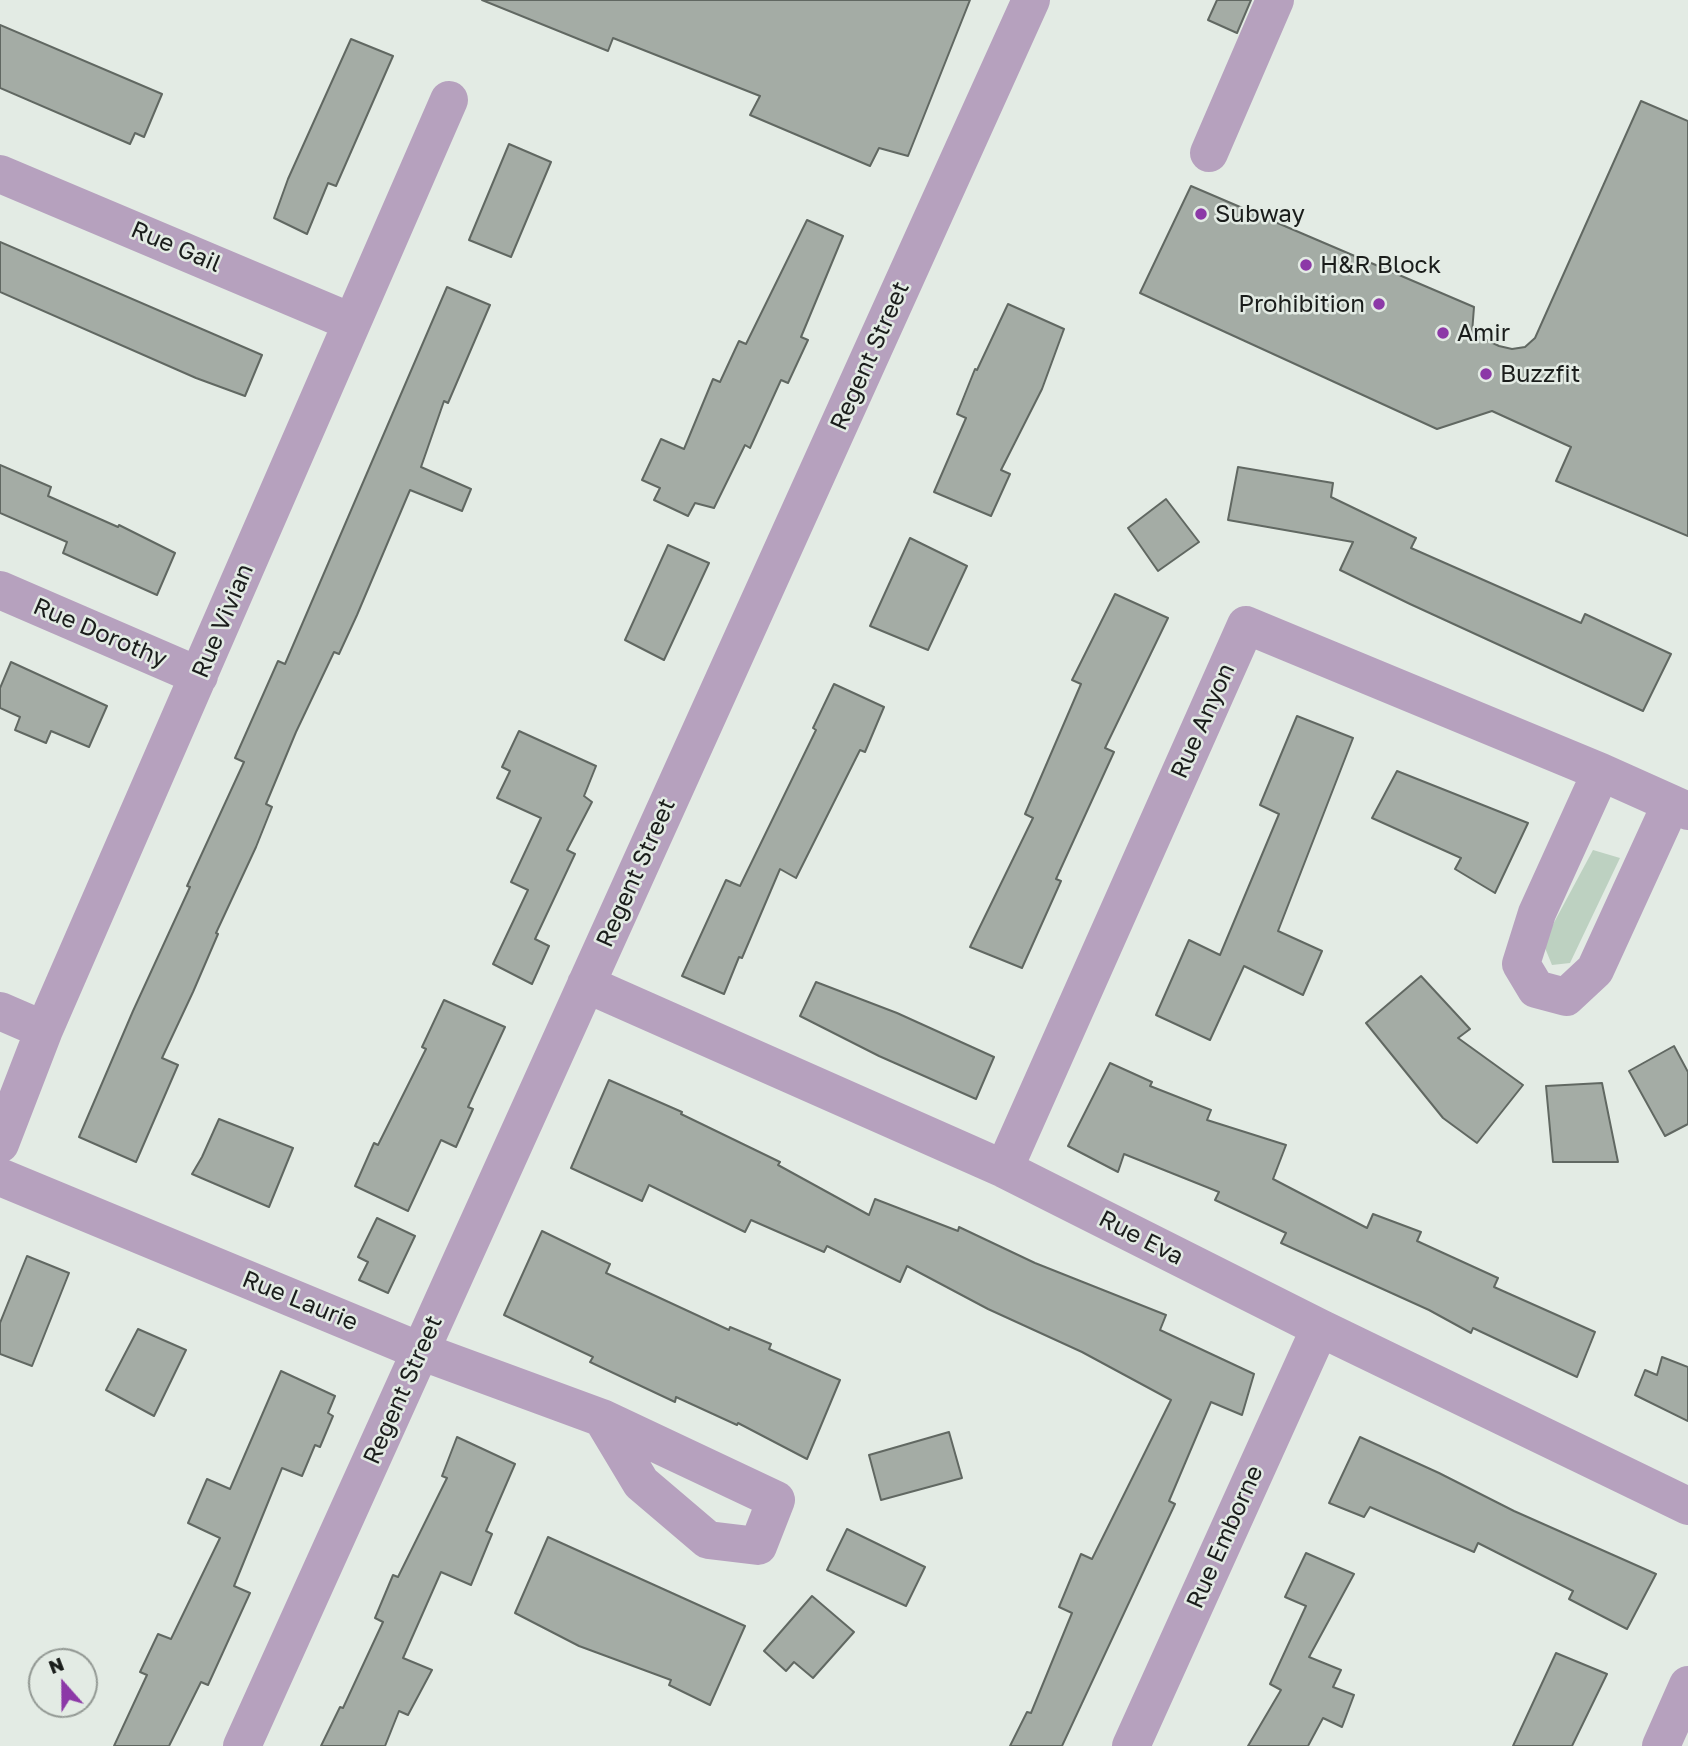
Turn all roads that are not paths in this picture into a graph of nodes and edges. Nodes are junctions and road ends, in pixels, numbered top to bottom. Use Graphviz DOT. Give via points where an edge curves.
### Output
graph roads {
  1 [pos="1031,0"];
  2 [pos="1275,0"];
  3 [pos="449,100"];
  4 [pos="1209,153"];
  5 [pos="0,174"];
  6 [pos="351,322"];
  7 [pos="0,590"];
  8 [pos="199,676"];
  9 [pos="1601,772"];
  10 [pos="1680,808"];
  11 [pos="586,984"];
  12 [pos="0,1011"];
  13 [pos="44,1030"];
  14 [pos="0,1144"];
  15 [pos="1004,1170"];
  16 [pos="0,1177"];
  17 [pos="1320,1328"];
  18 [pos="420,1351"];
  19 [pos="602,1418"];
  20 [pos="1688,1506"];
  21 [pos="1688,1685"];
  22 [pos="242,1746"];
  23 [pos="1131,1746"];
  24 [pos="1661,1746"];
  1 -- 11 [label="street, Regent Street"];
  2 -- 4 [label="street"];
  3 -- 6 [label="street, Rue Vivian"];
  5 -- 6 [label="street, Rue Gail"];
  6 -- 8 [label="street, Rue Vivian"];
  7 -- 8 [label="street, Rue Dorothy"];
  8 -- 13 [label="street, Rue Vivian"];
  9 -- 10 [label="street, Rue Anyon"];
  9 -- 10 [label="street, Rue Anyon" via="1537,913 1521,964 1536,989 1566,997 1595,970"];
  9 -- 15 [label="street, Rue Anyon" via="1246,625"];
  11 -- 15 [label="street, Rue Eva"];
  11 -- 18 [label="street, Regent Street"];
  12 -- 13 [label="street"];
  13 -- 14 [label="street, Rue Vivian"];
  15 -- 17 [label="street, Rue Eva"];
  16 -- 18 [label="street, Rue Laurie"];
  17 -- 20 [label="street, Rue Eva"];
  17 -- 23 [label="street, Rue Emborne"];
  18 -- 19 [label="street, Rue Laurie"];
  18 -- 22 [label="street, Regent Street"];
  21 -- 24 [label="street"];
}
